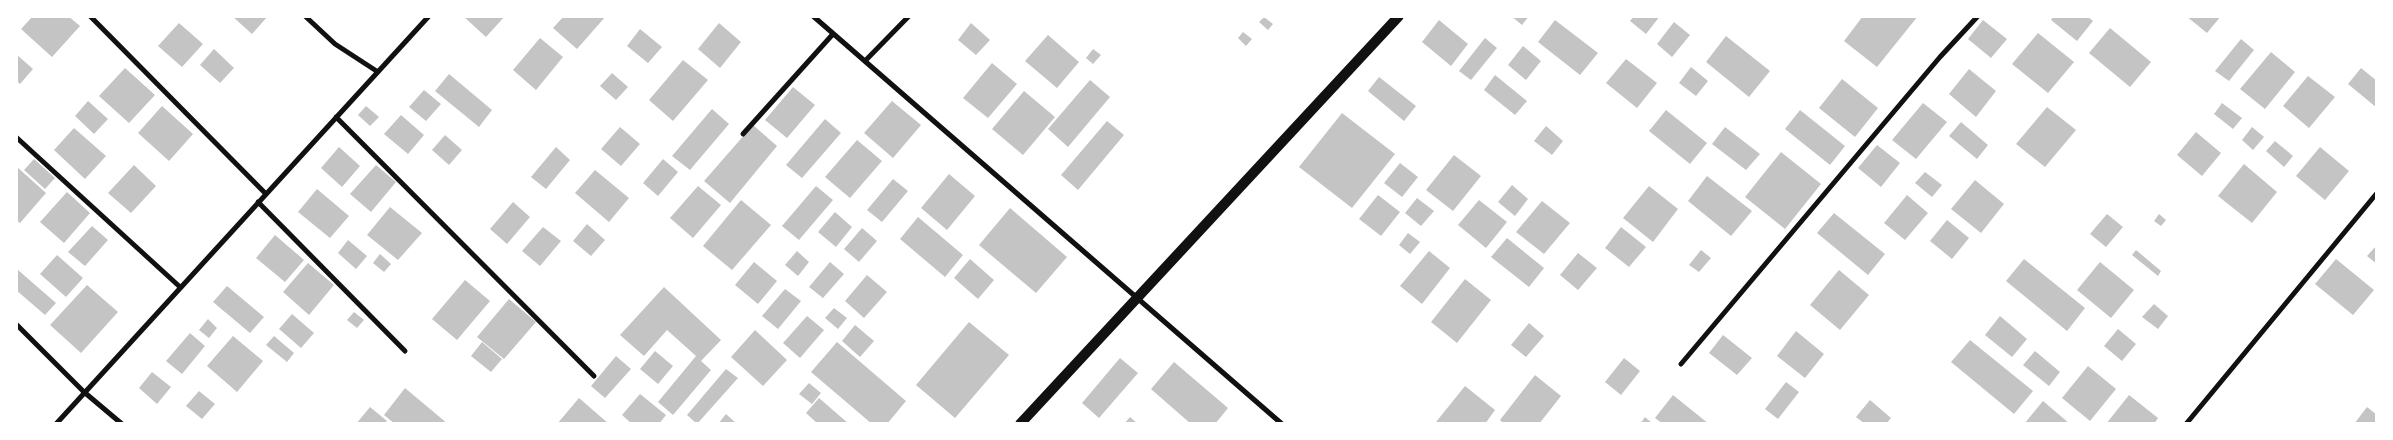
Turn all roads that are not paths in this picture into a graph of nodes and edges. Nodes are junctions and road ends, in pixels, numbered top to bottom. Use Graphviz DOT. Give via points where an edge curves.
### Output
graph roads {
  1 [pos="90,16"];
  2 [pos="306,16"];
  3 [pos="429,16"];
  4 [pos="813,16"];
  5 [pos="909,16"];
  6 [pos="1399,16"];
  7 [pos="1978,16"];
  8 [pos="833,34"];
  9 [pos="865,61"];
  10 [pos="378,72"];
  11 [pos="336,117"];
  12 [pos="743,134"];
  13 [pos="16,137"];
  14 [pos="2377,193"];
  15 [pos="266,194"];
  16 [pos="258,202"];
  17 [pos="180,287"];
  18 [pos="1137,297"];
  19 [pos="16,324"];
  20 [pos="406,352"];
  21 [pos="1680,364"];
  22 [pos="594,376"];
  23 [pos="84,392"];
  24 [pos="56,424"];
  25 [pos="122,424"];
  26 [pos="1020,424"];
  27 [pos="1282,424"];
  28 [pos="2186,424"];
  1 -- 15 [label="street"];
  2 -- 10 [label="street" via="335,44"];
  3 -- 10 [label="street"];
  4 -- 8 [label="street"];
  5 -- 9 [label="street"];
  6 -- 18 [label="main road"];
  7 -- 21 [label="street"];
  8 -- 9 [label="street"];
  8 -- 12 [label="street"];
  9 -- 18 [label="street"];
  10 -- 11 [label="street"];
  11 -- 15 [label="street"];
  11 -- 22 [label="street"];
  13 -- 17 [label="street"];
  14 -- 28 [label="street"];
  15 -- 16 [label="street"];
  16 -- 17 [label="street"];
  16 -- 20 [label="street"];
  17 -- 23 [label="street"];
  18 -- 26 [label="main road"];
  18 -- 27 [label="street"];
  19 -- 23 [label="street"];
  23 -- 24 [label="street"];
  23 -- 25 [label="street"];
}
